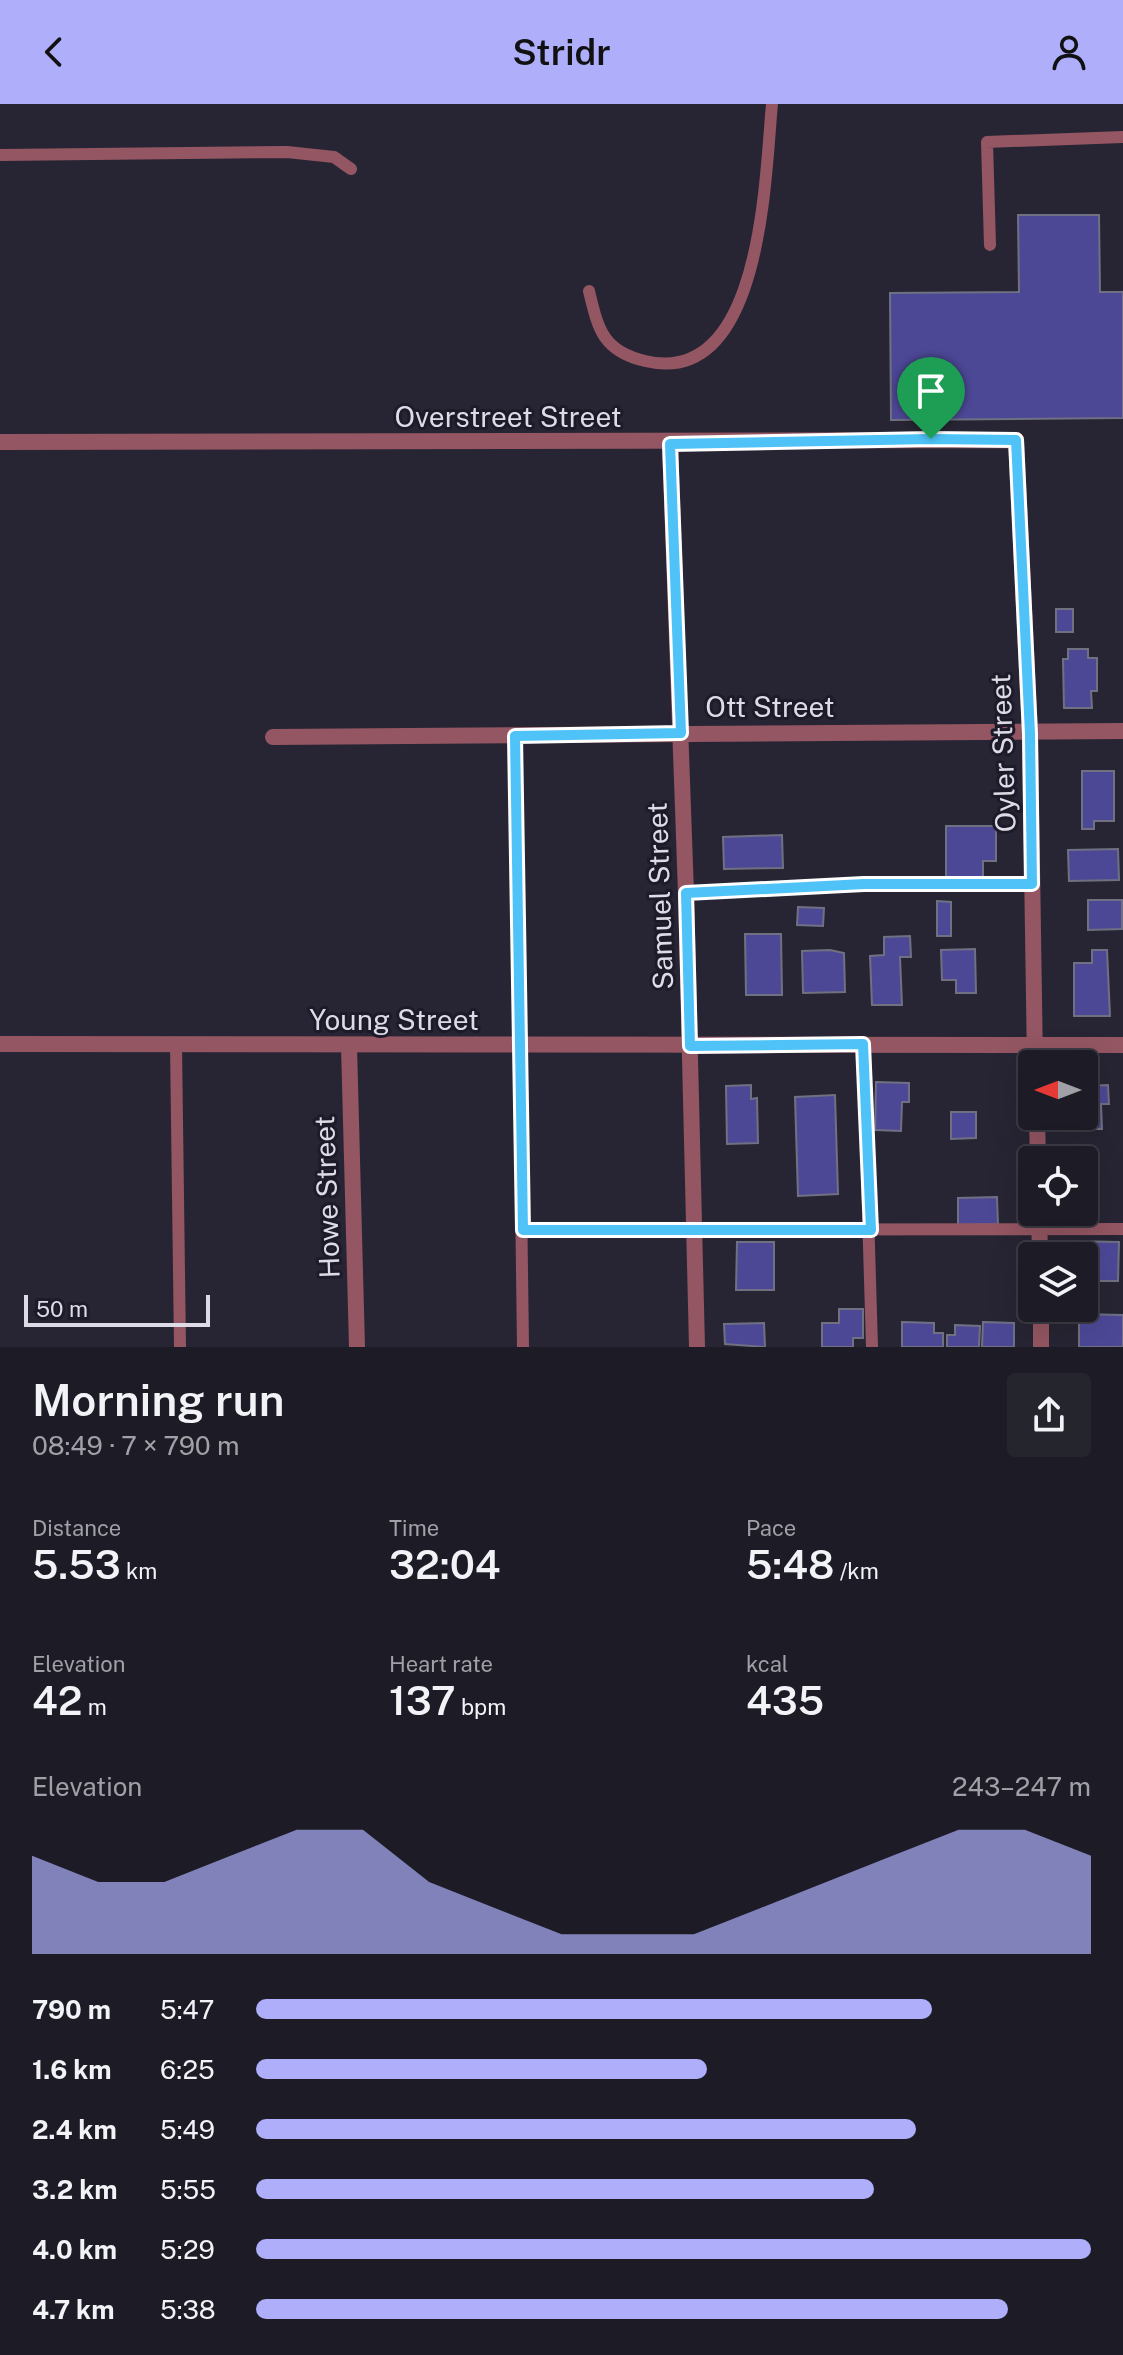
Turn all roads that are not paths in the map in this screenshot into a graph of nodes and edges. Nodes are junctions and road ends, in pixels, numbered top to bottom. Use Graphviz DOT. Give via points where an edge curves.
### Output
graph roads {
  1 [pos="772,104"];
  2 [pos="1123,137"];
  3 [pos="0,155"];
  4 [pos="351,169"];
  5 [pos="990,245"];
  6 [pos="589,291"];
  7 [pos="1016,440"];
  8 [pos="0,442"];
  9 [pos="670,444"];
  10 [pos="1123,731"];
  11 [pos="681,733"];
  12 [pos="1030,734"];
  13 [pos="515,736"];
  14 [pos="273,737"];
  15 [pos="1032,884"];
  16 [pos="686,893"];
  17 [pos="0,1044"];
  18 [pos="863,1044"];
  19 [pos="176,1045"];
  20 [pos="1123,1045"];
  21 [pos="349,1046"];
  22 [pos="520,1046"];
  23 [pos="690,1046"];
  24 [pos="1035,1046"];
  25 [pos="1035,1050"];
  26 [pos="1018,1221"];
  27 [pos="1095,1226"];
  28 [pos="1123,1229"];
  29 [pos="523,1230"];
  30 [pos="693,1230"];
  31 [pos="871,1230"];
  32 [pos="1041,1322"];
  33 [pos="180,1347"];
  34 [pos="357,1347"];
  35 [pos="523,1347"];
  36 [pos="697,1347"];
  37 [pos="872,1347"];
  38 [pos="1041,1347"];
  1 -- 6 [label="lane" via="748,280 714,343 682,362 646,362 622,352 599,333"];
  2 -- 5 [label="lane" via="987,142"];
  3 -- 4 [label="lane" via="287,152 334,157"];
  7 -- 9 [label="street, Overstreet Street"];
  7 -- 12 [label="street, Oyler Street"];
  8 -- 9 [label="street, Overstreet Street"];
  9 -- 11 [label="street, Samuel Street"];
  10 -- 12 [label="street, Ott Street"];
  11 -- 12 [label="street, Ott Street"];
  11 -- 13 [label="street, Ott Street"];
  11 -- 16 [label="street, Samuel Street"];
  12 -- 15 [label="street, Oyler Street"];
  13 -- 14 [label="street, Ott Street"];
  13 -- 22 [label="lane"];
  15 -- 16 [label="lane" via="864,884"];
  15 -- 24 [label="street, Oyler Street"];
  16 -- 23 [label="street, Samuel Street"];
  17 -- 19 [label="street, Young Street"];
  18 -- 23 [label="street, Young Street"];
  18 -- 24 [label="street, Young Street"];
  18 -- 31 [label="lane"];
  19 -- 21 [label="street, Young Street"];
  19 -- 33 [label="lane"];
  20 -- 24 [label="street, Young Street"];
  21 -- 22 [label="street, Young Street"];
  21 -- 34 [label="street, Howe Street"];
  22 -- 23 [label="street, Young Street"];
  22 -- 29 [label="lane"];
  23 -- 30 [label="street, Samuel Street"];
  24 -- 25 [label="street, Oyler Street"];
  26 -- 31 [label="lane"];
  27 -- 28 [label="lane"];
  29 -- 30 [label="lane"];
  29 -- 35 [label="lane"];
  30 -- 31 [label="lane"];
  30 -- 36 [label="street, Samuel Street"];
  31 -- 37 [label="lane"];
  32 -- 38 [label="street"];
}
